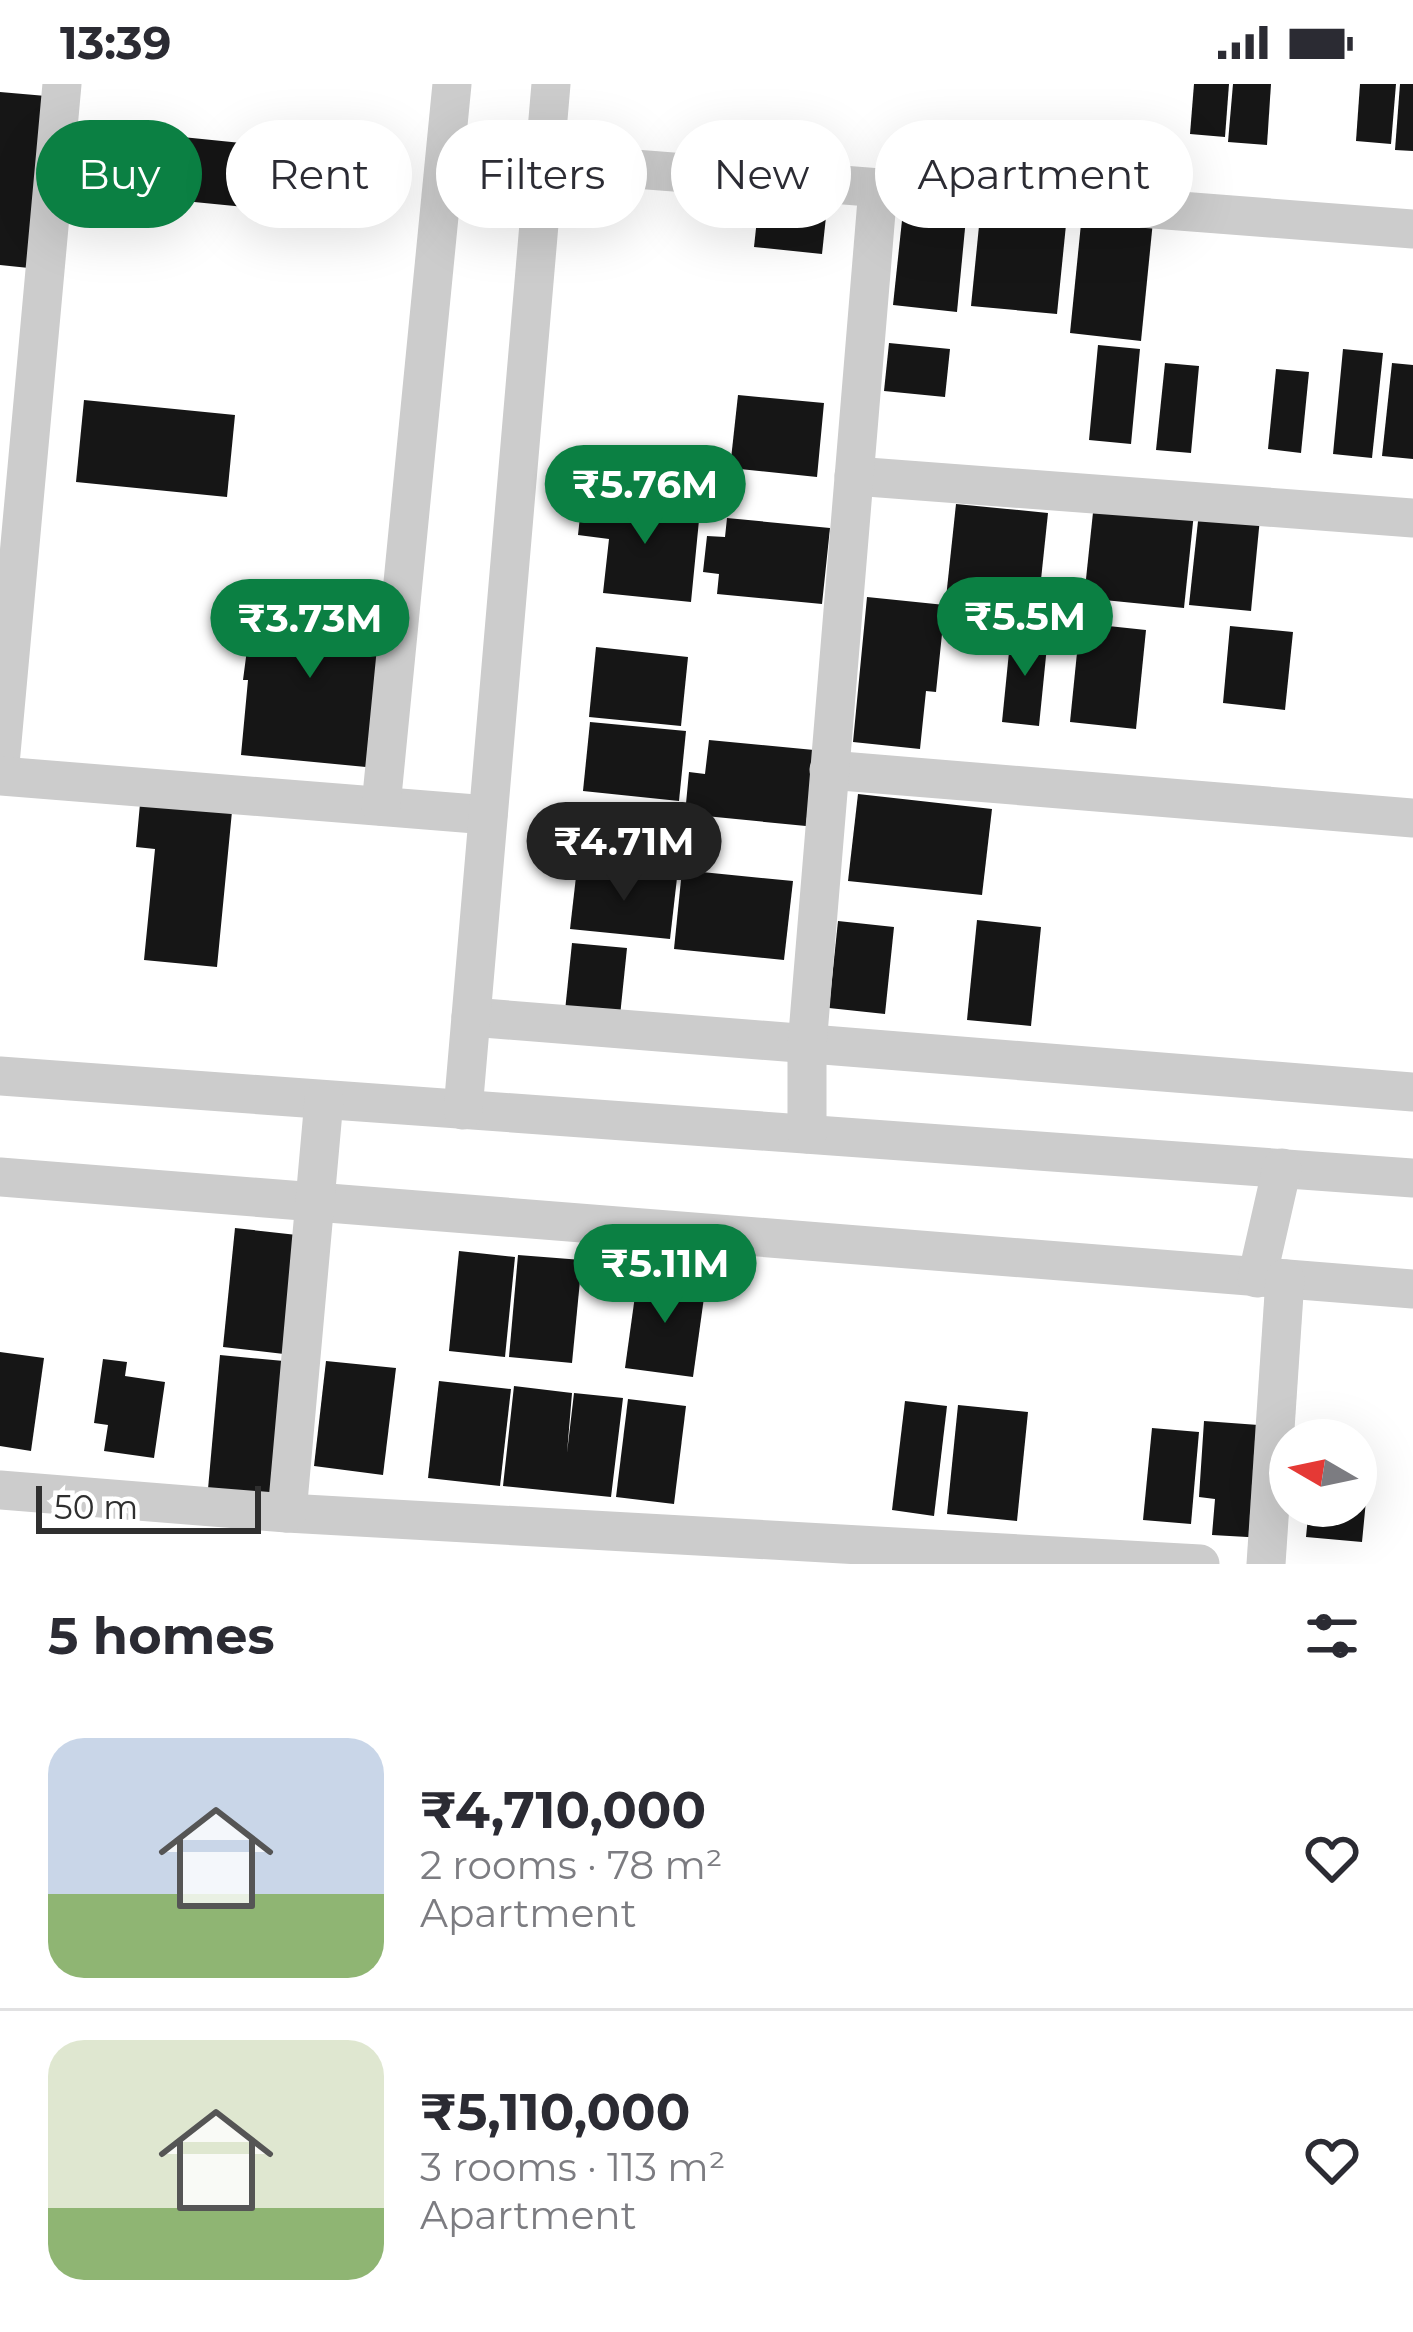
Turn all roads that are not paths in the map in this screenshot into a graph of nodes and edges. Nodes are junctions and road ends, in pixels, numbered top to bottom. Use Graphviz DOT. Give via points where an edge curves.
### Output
graph roads {
  1 [pos="62,84"];
  2 [pos="452,84"];
  3 [pos="550,84"];
  4 [pos="547,120"];
  5 [pos="647,170"];
  6 [pos="875,188"];
  7 [pos="1193,212"];
  8 [pos="875,224"];
  9 [pos="538,228"];
  10 [pos="1413,229"];
  11 [pos="19,342"];
  12 [pos="854,476"];
  13 [pos="1413,518"];
  14 [pos="0,764"];
  15 [pos="829,770"];
  16 [pos="0,776"];
  17 [pos="381,806"];
  18 [pos="488,815"];
  19 [pos="1413,818"];
  20 [pos="471,1017"];
  21 [pos="807,1046"];
  22 [pos="0,1076"];
  23 [pos="1413,1092"];
  24 [pos="324,1100"];
  25 [pos="463,1110"];
  26 [pos="807,1134"];
  27 [pos="1282,1168"];
  28 [pos="0,1178"];
  29 [pos="1413,1178"];
  30 [pos="314,1202"];
  31 [pos="1271,1279"];
  32 [pos="1413,1289"];
  33 [pos="1,1500"];
  34 [pos="287,1513"];
  35 [pos="1200,1564"];
  36 [pos="1266,1564"];
  1 -- 11 [label="street"];
  2 -- 17 [label="street"];
  3 -- 4 [label="street"];
  5 -- 6 [label="street"];
  7 -- 10 [label="street"];
  8 -- 12 [label="street"];
  9 -- 18 [label="street"];
  11 -- 14 [label="street"];
  12 -- 13 [label="street"];
  12 -- 15 [label="street"];
  15 -- 19 [label="street"];
  15 -- 21 [label="street"];
  16 -- 17 [label="street"];
  17 -- 18 [label="street"];
  18 -- 20 [label="street"];
  20 -- 21 [label="street"];
  20 -- 25 [label="street"];
  21 -- 23 [label="street"];
  21 -- 26 [label="street"];
  22 -- 24 [label="street"];
  24 -- 25 [label="street"];
  24 -- 30 [label="street"];
  25 -- 26 [label="street"];
  26 -- 27 [label="street"];
  27 -- 29 [label="street"];
  27 -- 31 [label="street"];
  28 -- 30 [label="street"];
  30 -- 31 [label="street"];
  30 -- 34 [label="street"];
  31 -- 32 [label="street"];
  31 -- 36 [label="street"];
  33 -- 34 [label="street"];
  34 -- 35 [label="street"];
}
